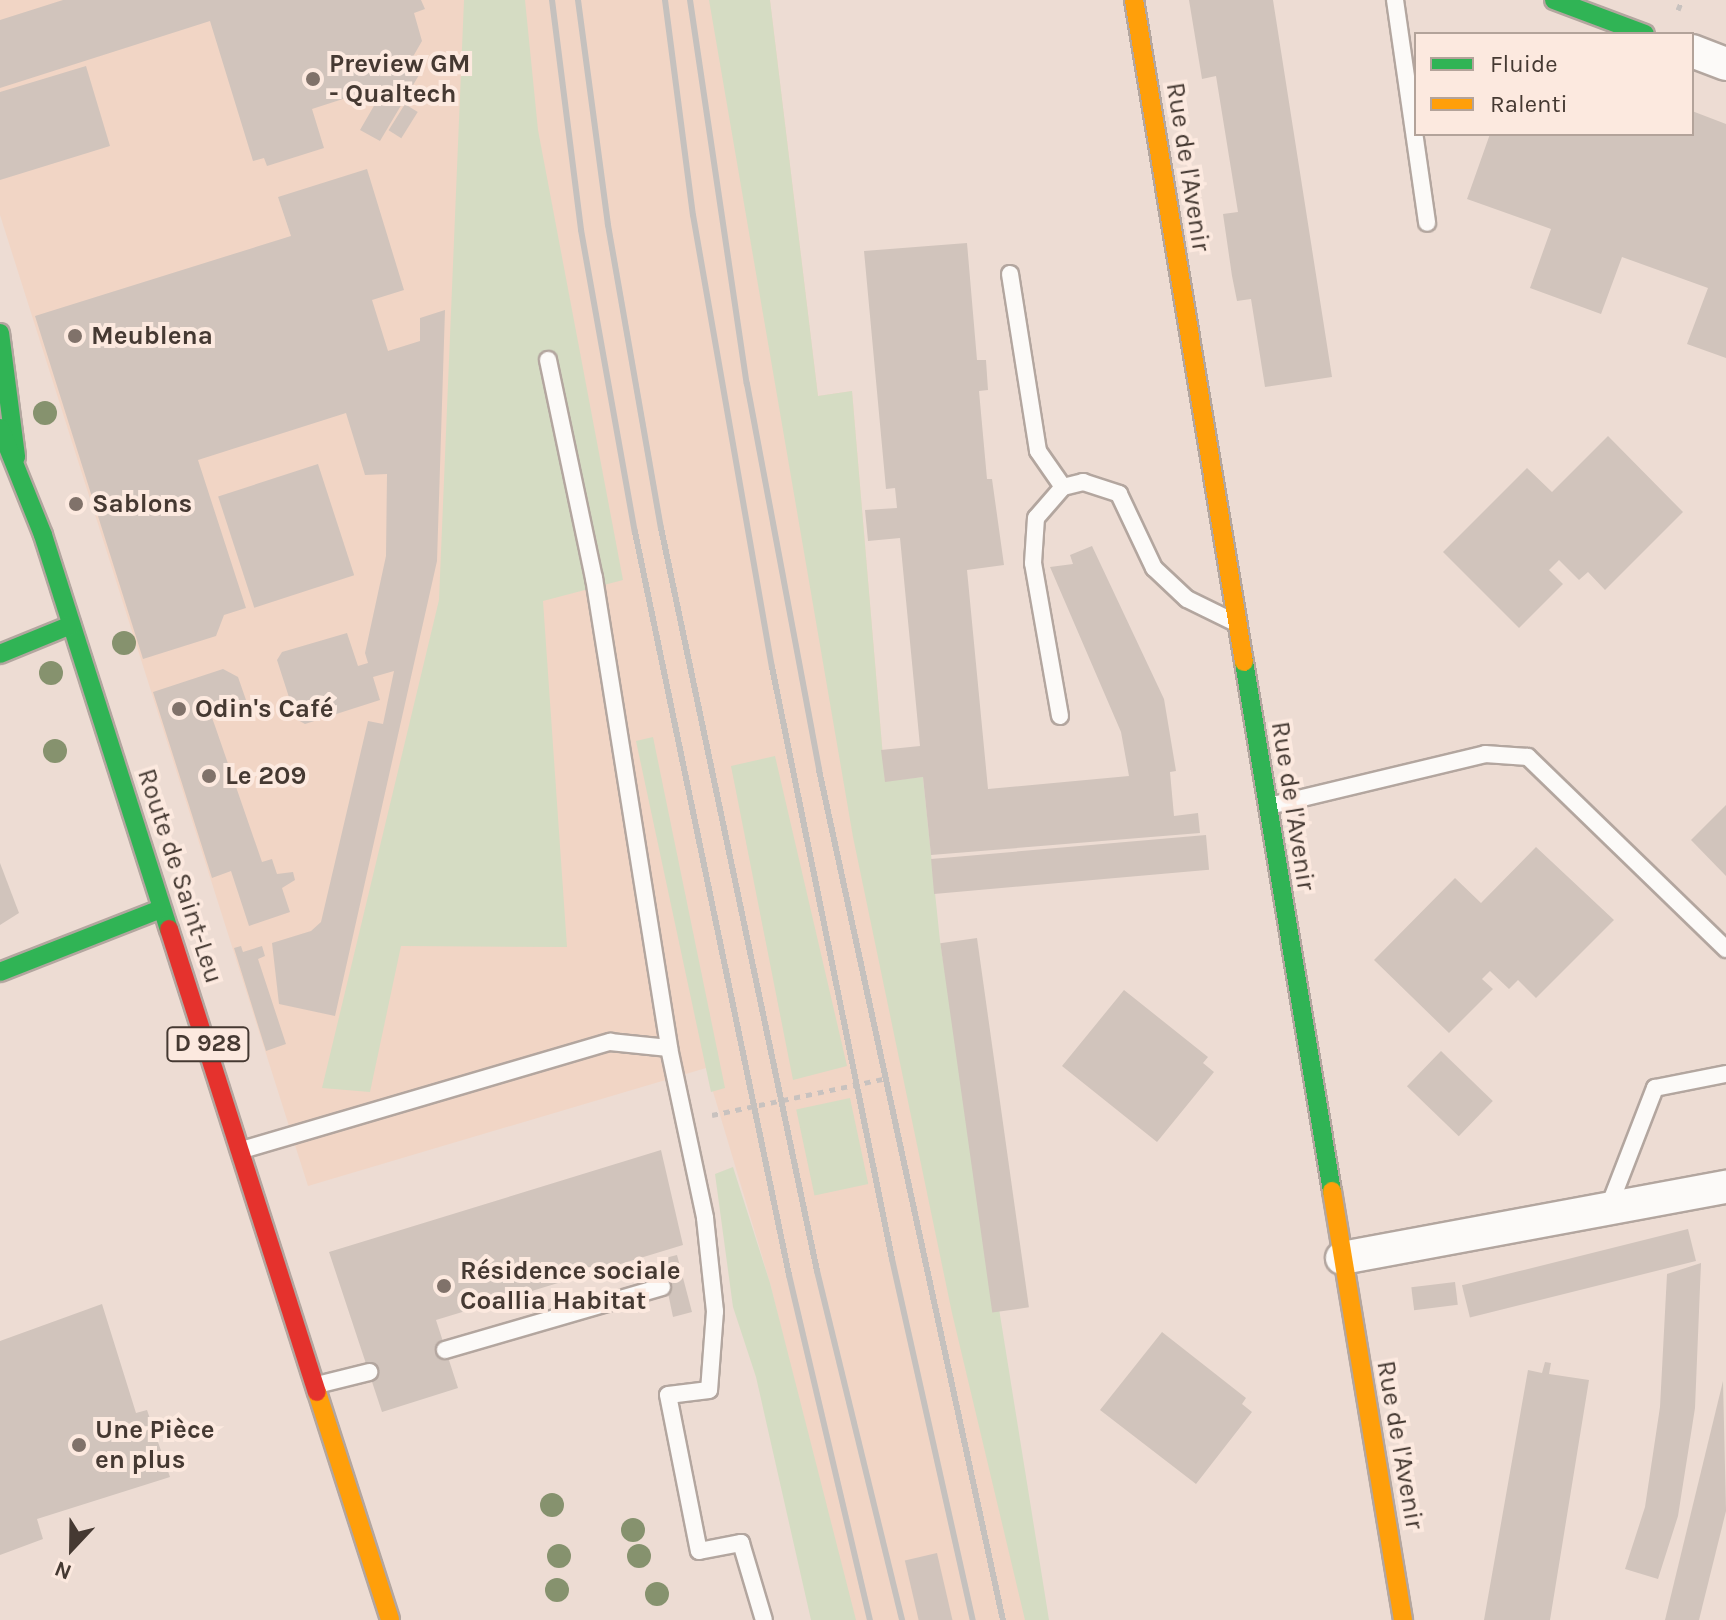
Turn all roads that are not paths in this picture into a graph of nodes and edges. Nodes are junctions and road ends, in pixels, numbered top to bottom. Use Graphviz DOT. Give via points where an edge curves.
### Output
graph roads {
  1 [pos="1134,0"];
  2 [pos="1395,0"];
  3 [pos="1554,0"];
  4 [pos="1640,32"];
  5 [pos="1694,52"];
  6 [pos="1726,64"];
  7 [pos="1414,132"];
  8 [pos="1415,136"];
  9 [pos="1427,223"];
  10 [pos="1010,274"];
  11 [pos="0,333"];
  12 [pos="548,360"];
  13 [pos="0,428"];
  14 [pos="18,471"];
  15 [pos="1063,487"];
  16 [pos="1237,623"];
  17 [pos="71,625"];
  18 [pos="0,654"];
  19 [pos="1060,716"];
  20 [pos="1267,806"];
  21 [pos="161,909"];
  22 [pos="1726,949"];
  23 [pos="0,972"];
  24 [pos="669,1048"];
  25 [pos="1726,1074"];
  26 [pos="241,1150"];
  27 [pos="1726,1187"];
  28 [pos="1608,1209"];
  29 [pos="1342,1258"];
  30 [pos="662,1287"];
  31 [pos="445,1350"];
  32 [pos="369,1372"];
  33 [pos="316,1386"];
  34 [pos="390,1620"];
  35 [pos="764,1620"];
  36 [pos="1403,1620"];
  1 -- 16 [label="street, Rue de l'Avenir"];
  2 -- 7 [label="lane"];
  3 -- 4 [label="street"];
  5 -- 6 [label="street"];
  8 -- 9 [label="lane"];
  10 -- 15 [label="lane" via="1038,451"];
  11 -- 14 [label="street, Route de Saint-Leu / D 928"];
  12 -- 24 [label="lane" via="594,578"];
  13 -- 14 [label="street, Route de Saint-Leu / D 928"];
  14 -- 17 [label="street, Route de Saint-Leu / D 928"];
  15 -- 16 [label="lane" via="1083,482 1119,494 1154,568 1187,599"];
  15 -- 19 [label="lane" via="1036,518 1033,563"];
  16 -- 20 [label="street, Rue de l'Avenir"];
  17 -- 18 [label="street"];
  17 -- 21 [label="street, Route de Saint-Leu / D 928"];
  20 -- 22 [label="lane" via="1485,754 1528,757"];
  20 -- 29 [label="street, Rue de l'Avenir"];
  21 -- 23 [label="street"];
  21 -- 26 [label="street, Route de Saint-Leu / D 928"];
  24 -- 26 [label="lane" via="610,1042"];
  24 -- 35 [label="lane" via="688,1122 715,1311 709,1390 668,1395 699,1551 741,1543"];
  25 -- 28 [label="lane" via="1655,1088"];
  26 -- 33 [label="street, Route de Saint-Leu / D 928"];
  27 -- 28 [label="street"];
  28 -- 29 [label="street"];
  29 -- 36 [label="street, Rue de l'Avenir"];
  30 -- 31 [label="lane"];
  32 -- 33 [label="lane"];
  33 -- 34 [label="street, Route de Saint-Leu / D 928"];
}
